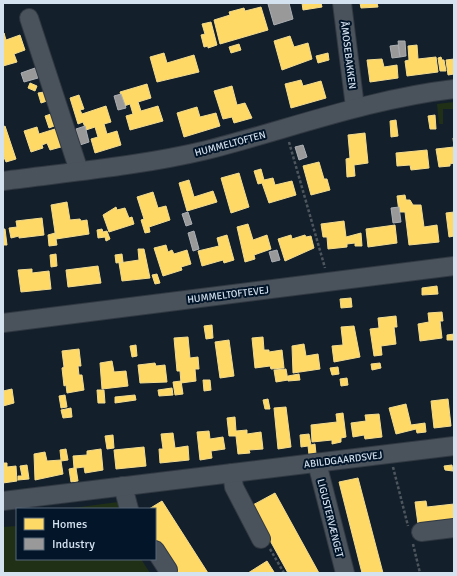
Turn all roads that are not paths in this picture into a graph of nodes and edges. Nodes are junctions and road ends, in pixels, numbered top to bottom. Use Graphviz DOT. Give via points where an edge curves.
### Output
graph roads {
  1 [pos="342,3"];
  2 [pos="29,18"];
  3 [pos="454,89"];
  4 [pos="355,107"];
  5 [pos="79,172"];
  6 [pos="3,181"];
  7 [pos="454,266"];
  8 [pos="3,323"];
  9 [pos="454,446"];
  10 [pos="317,463"];
  11 [pos="232,473"];
  12 [pos="123,486"];
  13 [pos="3,501"];
  14 [pos="129,508"];
  15 [pos="454,528"];
  16 [pos="414,534"];
  17 [pos="261,539"];
  18 [pos="156,552"];
  19 [pos="168,570"];
  20 [pos="345,573"];
  1 -- 4 [label="street, ÅMOSEBAKKEN"];
  2 -- 5 [label="street"];
  3 -- 4 [label="street, HUMMELTOFTEN"];
  4 -- 5 [label="street, HUMMELTOFTEN" via="207,150 151,163"];
  5 -- 6 [label="street, HUMMELTOFTEN"];
  7 -- 8 [label="street, HUMMELTOFTEVEJ"];
  9 -- 10 [label="street, ABILDGAARDSVEJ"];
  10 -- 11 [label="street, ABILDGAARDSVEJ"];
  10 -- 20 [label="street, LIGUSTERVÆNGET"];
  11 -- 12 [label="street, ABILDGAARDSVEJ"];
  11 -- 17 [label="street" via="234,487"];
  12 -- 13 [label="street, ABILDGAARDSVEJ"];
  12 -- 14 [label="street"];
  15 -- 16 [label="street"];
  18 -- 19 [label="street"];
}
